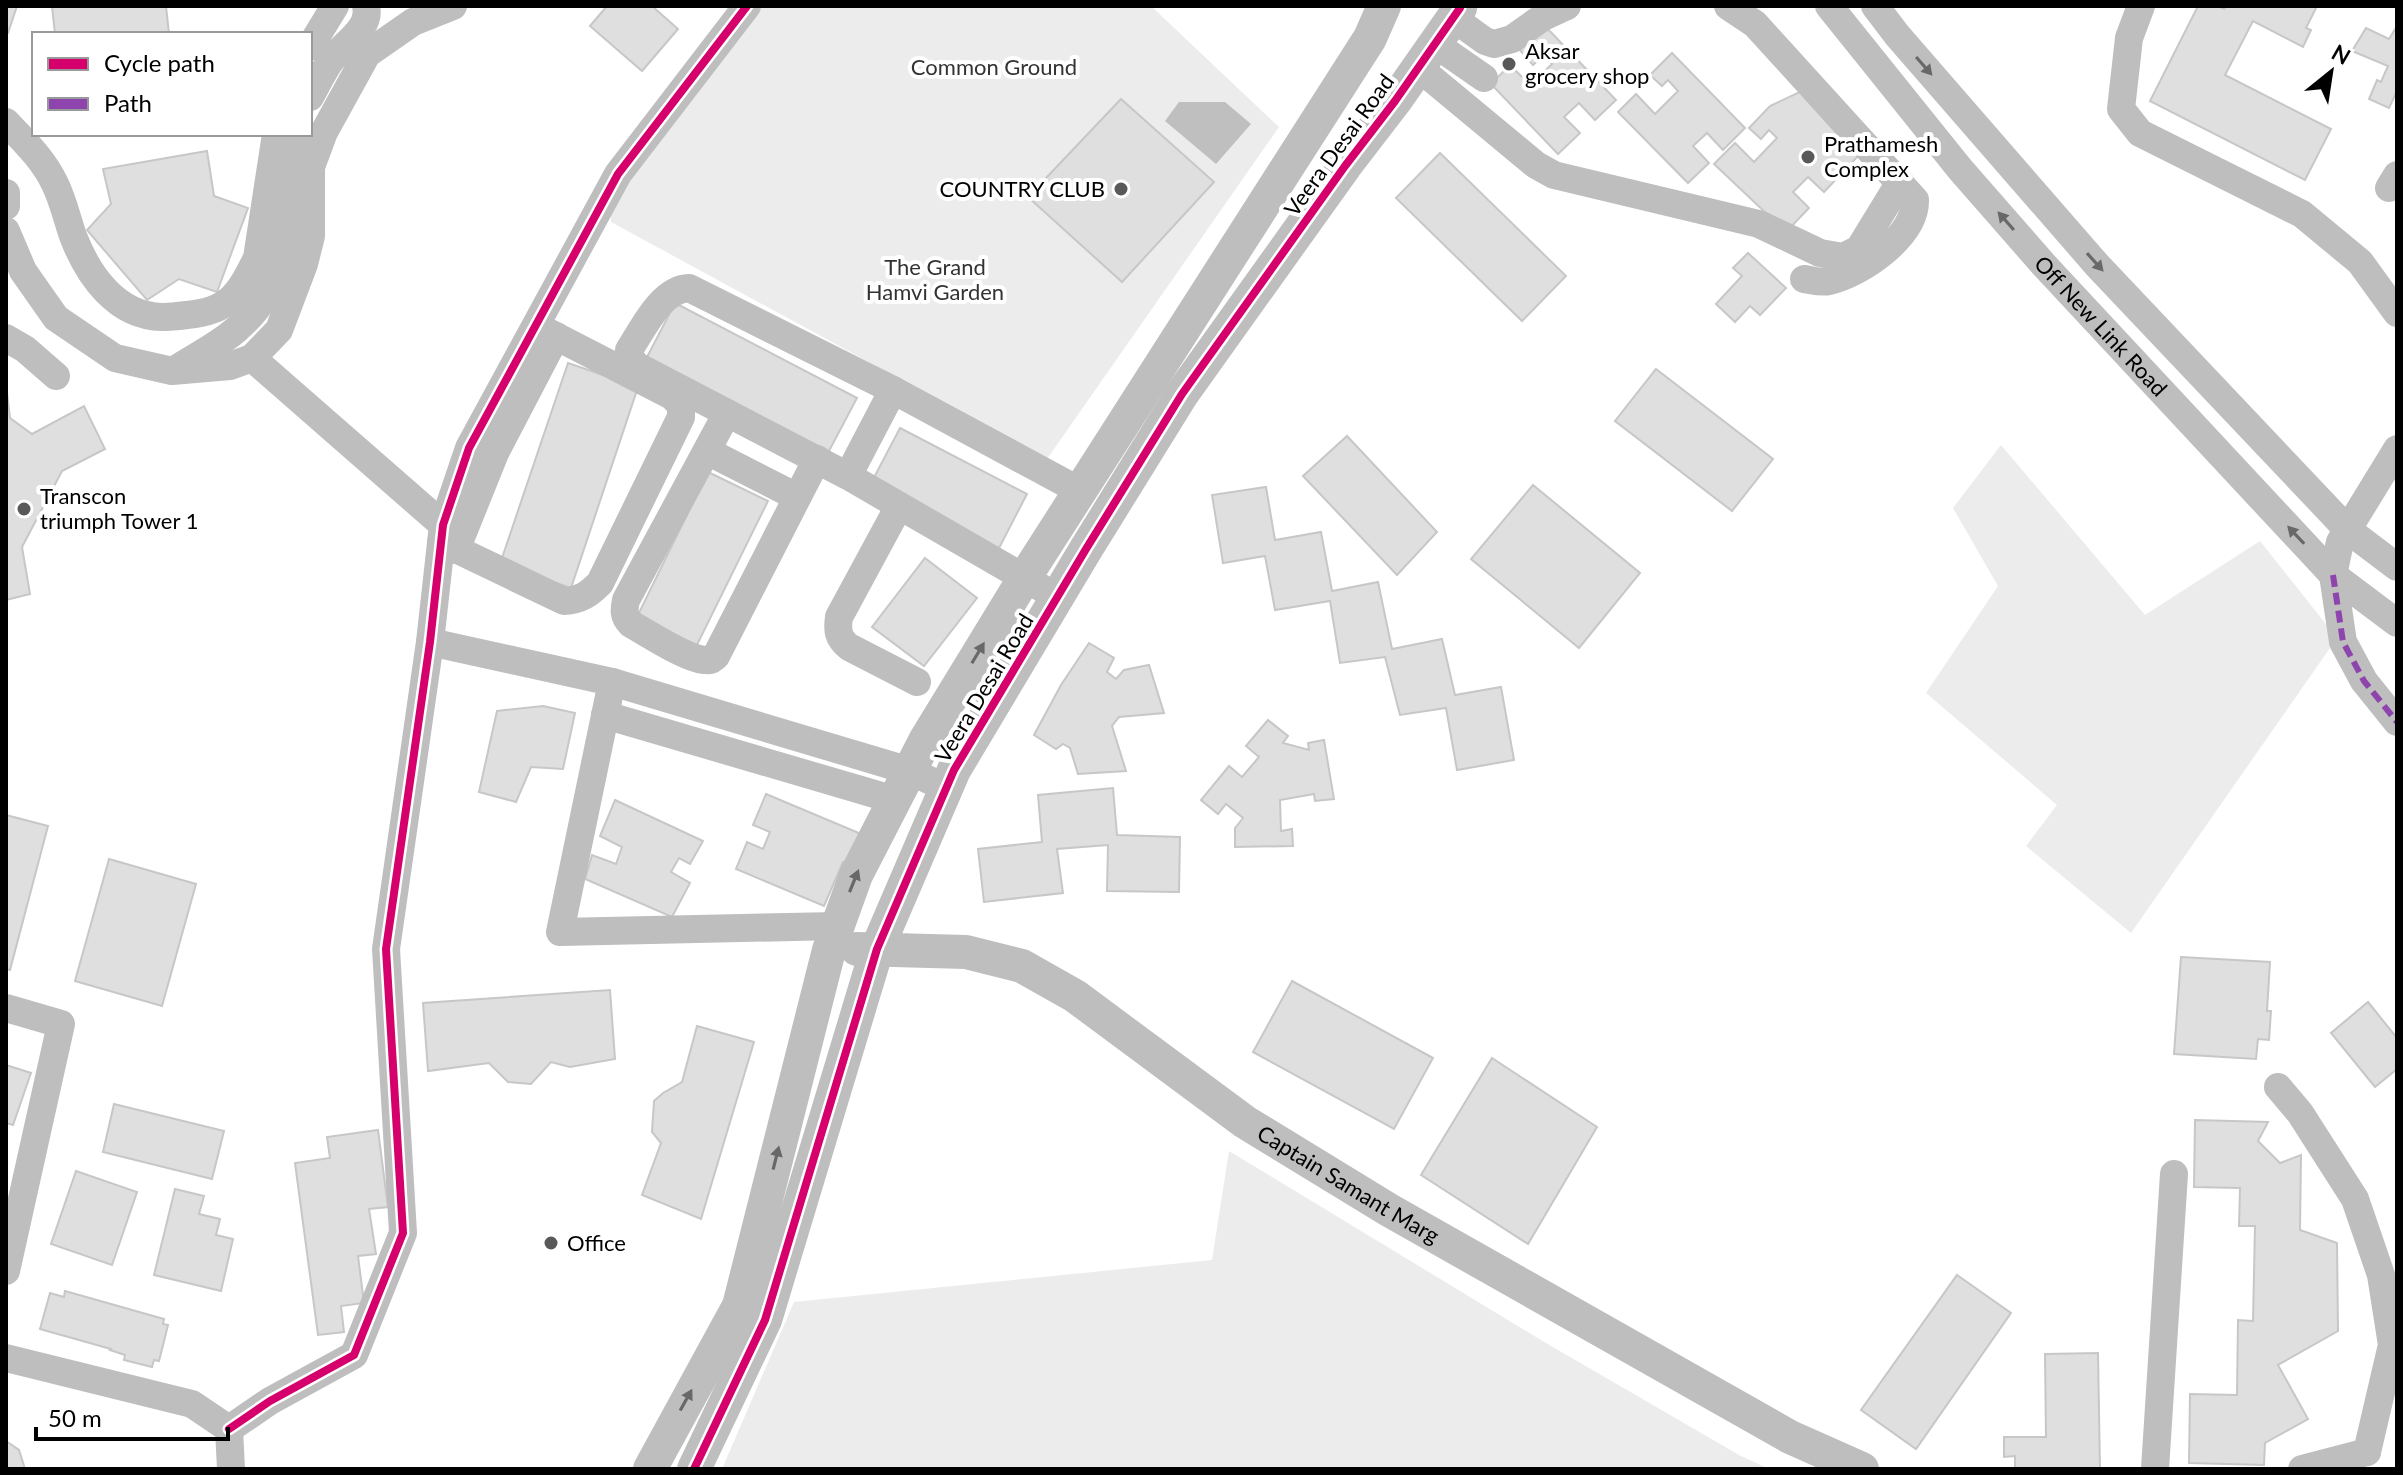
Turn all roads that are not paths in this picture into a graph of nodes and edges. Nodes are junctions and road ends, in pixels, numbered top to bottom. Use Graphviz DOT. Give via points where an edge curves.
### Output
graph roads {
  1 [pos="335,6"];
  2 [pos="366,6"];
  3 [pos="453,6"];
  4 [pos="747,6"];
  5 [pos="1384,6"];
  6 [pos="1567,6"];
  7 [pos="1728,6"];
  8 [pos="1829,6"];
  9 [pos="1875,6"];
  10 [pos="2141,6"];
  11 [pos="414,14"];
  12 [pos="1449,25"];
  13 [pos="312,44"];
  14 [pos="1484,78"];
  15 [pos="312,93"];
  16 [pos="6,122"];
  17 [pos="276,136"];
  18 [pos="297,136"];
  19 [pos="1900,182"];
  20 [pos="6,193"];
  21 [pos="6,206"];
  22 [pos="6,231"];
  23 [pos="1804,279"];
  24 [pos="1203,299"];
  25 [pos="2397,313"];
  26 [pos="1236,320"];
  27 [pos="546,331"];
  28 [pos="6,338"];
  29 [pos="252,358"];
  30 [pos="172,371"];
  31 [pos="56,376"];
  32 [pos="893,390"];
  33 [pos="727,413"];
  34 [pos="2397,449"];
  35 [pos="707,451"];
  36 [pos="817,459"];
  37 [pos="848,476"];
  38 [pos="1080,491"];
  39 [pos="797,497"];
  40 [pos="899,506"];
  41 [pos="2348,530"];
  42 [pos="447,539"];
  43 [pos="2397,567"];
  44 [pos="2333,575"];
  45 [pos="1025,577"];
  46 [pos="1059,598"];
  47 [pos="2397,623"];
  48 [pos="430,642"];
  49 [pos="612,682"];
  50 [pos="917,682"];
  51 [pos="605,715"];
  52 [pos="2397,722"];
  53 [pos="902,785"];
  54 [pos="946,788"];
  55 [pos="833,938"];
  56 [pos="877,949"];
  57 [pos="6,1008"];
  58 [pos="2278,1087"];
  59 [pos="2174,1174"];
  60 [pos="6,1271"];
  61 [pos="758,1292"];
  62 [pos="6,1358"];
  63 [pos="229,1429"];
  64 [pos="2375,1460"];
  65 [pos="231,1469"];
  66 [pos="650,1469"];
  67 [pos="694,1469"];
  68 [pos="1862,1469"];
  69 [pos="2155,1469"];
  70 [pos="2302,1469"];
  1 -- 13 [label="street"];
  2 -- 15 [label="street" via="364,25 330,60"];
  3 -- 11 [label="street"];
  4 -- 27 [label="street" via="618,174"];
  5 -- 24 [label="street" via="1370,38"];
  6 -- 12 [label="street" via="1494,44"];
  7 -- 19 [label="street" via="1755,24"];
  44 -- 8 [label="street, Off New Link Road, one-way" via="2044,265"];
  9 -- 41 [label="street, Off New Link Road, one-way" via="2097,265"];
  10 -- 25 [label="street" via="2129,38 2121,109 2140,133 2302,214 2360,262"];
  11 -- 29 [label="street" via="367,54 324,132 311,167 311,236 304,264 279,330"];
  12 -- 14 [label="street"];
  12 -- 19 [label="street" via="1536,165 1554,175 1759,224 1820,253 1843,257 1859,249"];
  12 -- 26 [label="street, Veera Desai Road"];
  16 -- 17 [label="street" via="55,184 93,276 132,310 153,316 179,298 191,297 217,309 238,290 257,258"];
  18 -- 30 [label="street" via="290,225 280,270 267,297 238,329"];
  19 -- 23 [label="street" via="1915,200 1915,211 1885,250 1844,277"];
  20 -- 21 [label="street"];
  22 -- 30 [label="street" via="23,271 56,318 115,358"];
  24 -- 26 [label="street"];
  24 -- 38 [label="street"];
  26 -- 46 [label="street, Veera Desai Road" via="1182,394"];
  27 -- 42 [label="street" via="469,448"];
  27 -- 42 [label="street" via="672,396 681,405 681,417 600,583 589,594 564,601"];
  28 -- 31 [label="street"];
  29 -- 30 [label="street" via="230,366"];
  29 -- 42 [label="street"];
  32 -- 33 [label="street" via="689,288 678,288 661,303 629,350 630,358"];
  32 -- 37 [label="street"];
  32 -- 38 [label="street"];
  33 -- 35 [label="street"];
  33 -- 36 [label="street"];
  34 -- 41 [label="street"];
  35 -- 39 [label="street"];
  35 -- 39 [label="street" via="624,609 631,624 691,657 705,661 716,656"];
  36 -- 37 [label="street"];
  36 -- 39 [label="street"];
  37 -- 40 [label="street"];
  38 -- 45 [label="street"];
  40 -- 45 [label="street"];
  40 -- 50 [label="street" via="839,617 837,630 849,647"];
  41 -- 43 [label="street, Off New Link Road"];
  41 -- 44 [label="street"];
  42 -- 48 [label="street"];
  44 -- 47 [label="street, Off New Link Road"];
  44 -- 52 [label="street" via="2343,642 2364,681"];
  45 -- 46 [label="street"];
  53 -- 45 [label="street, one-way"];
  46 -- 54 [label="street, Veera Desai Road"];
  48 -- 49 [label="street"];
  48 -- 63 [label="street" via="386,949 403,1233 354,1355"];
  49 -- 51 [label="street"];
  49 -- 53 [label="street"];
  51 -- 53 [label="street"];
  51 -- 55 [label="street" via="560,932"];
  53 -- 54 [label="street"];
  55 -- 53 [label="street, one-way" via="856,875"];
  54 -- 56 [label="street, Veera Desai Road"];
  55 -- 56 [label="street, Captain Samant Marg"];
  61 -- 55 [label="street, one-way"];
  56 -- 61 [label="street, Veera Desai Road"];
  56 -- 68 [label="street, Captain Samant Marg" via="966,952 1022,966 1075,996 1245,1122 1389,1210 1790,1437"];
  57 -- 60 [label="street" via="61,1024"];
  58 -- 64 [label="street" via="2355,1199 2381,1275 2392,1345"];
  59 -- 69 [label="street"];
  66 -- 61 [label="street, one-way" via="739,1306"];
  61 -- 67 [label="street, Veera Desai Road" via="765,1320"];
  62 -- 63 [label="street" via="192,1404"];
  63 -- 65 [label="street"];
  64 -- 70 [label="street"];
}
